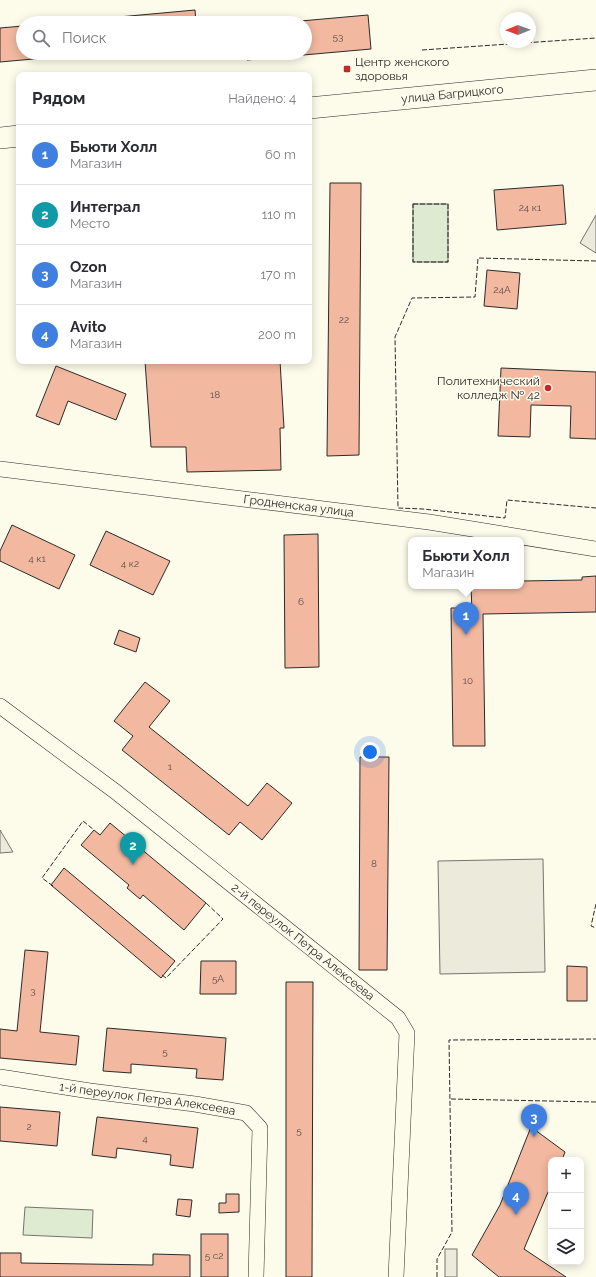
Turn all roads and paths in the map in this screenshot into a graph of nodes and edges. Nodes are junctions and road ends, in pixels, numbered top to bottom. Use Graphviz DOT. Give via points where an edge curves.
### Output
graph roads {
  1 [pos="596,80"];
  2 [pos="312,108"];
  3 [pos="16,136"];
  4 [pos="0,138"];
  5 [pos="0,470"];
  6 [pos="522,537"];
  7 [pos="524,537"];
  8 [pos="596,549"];
  9 [pos="0,706"];
  10 [pos="0,1077"];
  11 [pos="256,1277"];
  12 [pos="396,1277"];
  1 -- 2 [label="street, улица Багрицкого"];
  3 -- 4 [label="street"];
  5 -- 6 [label="street, Гродненская улица" via="429,522"];
  7 -- 8 [label="street, Гродненская улица"];
  9 -- 12 [label="street, 2-й переулок Петра Алексеева" via="116,792 398,1018 407,1033"];
  10 -- 11 [label="street, 1-й переулок Петра Алексеева" via="195,1104 246,1114 260,1128"];
}
